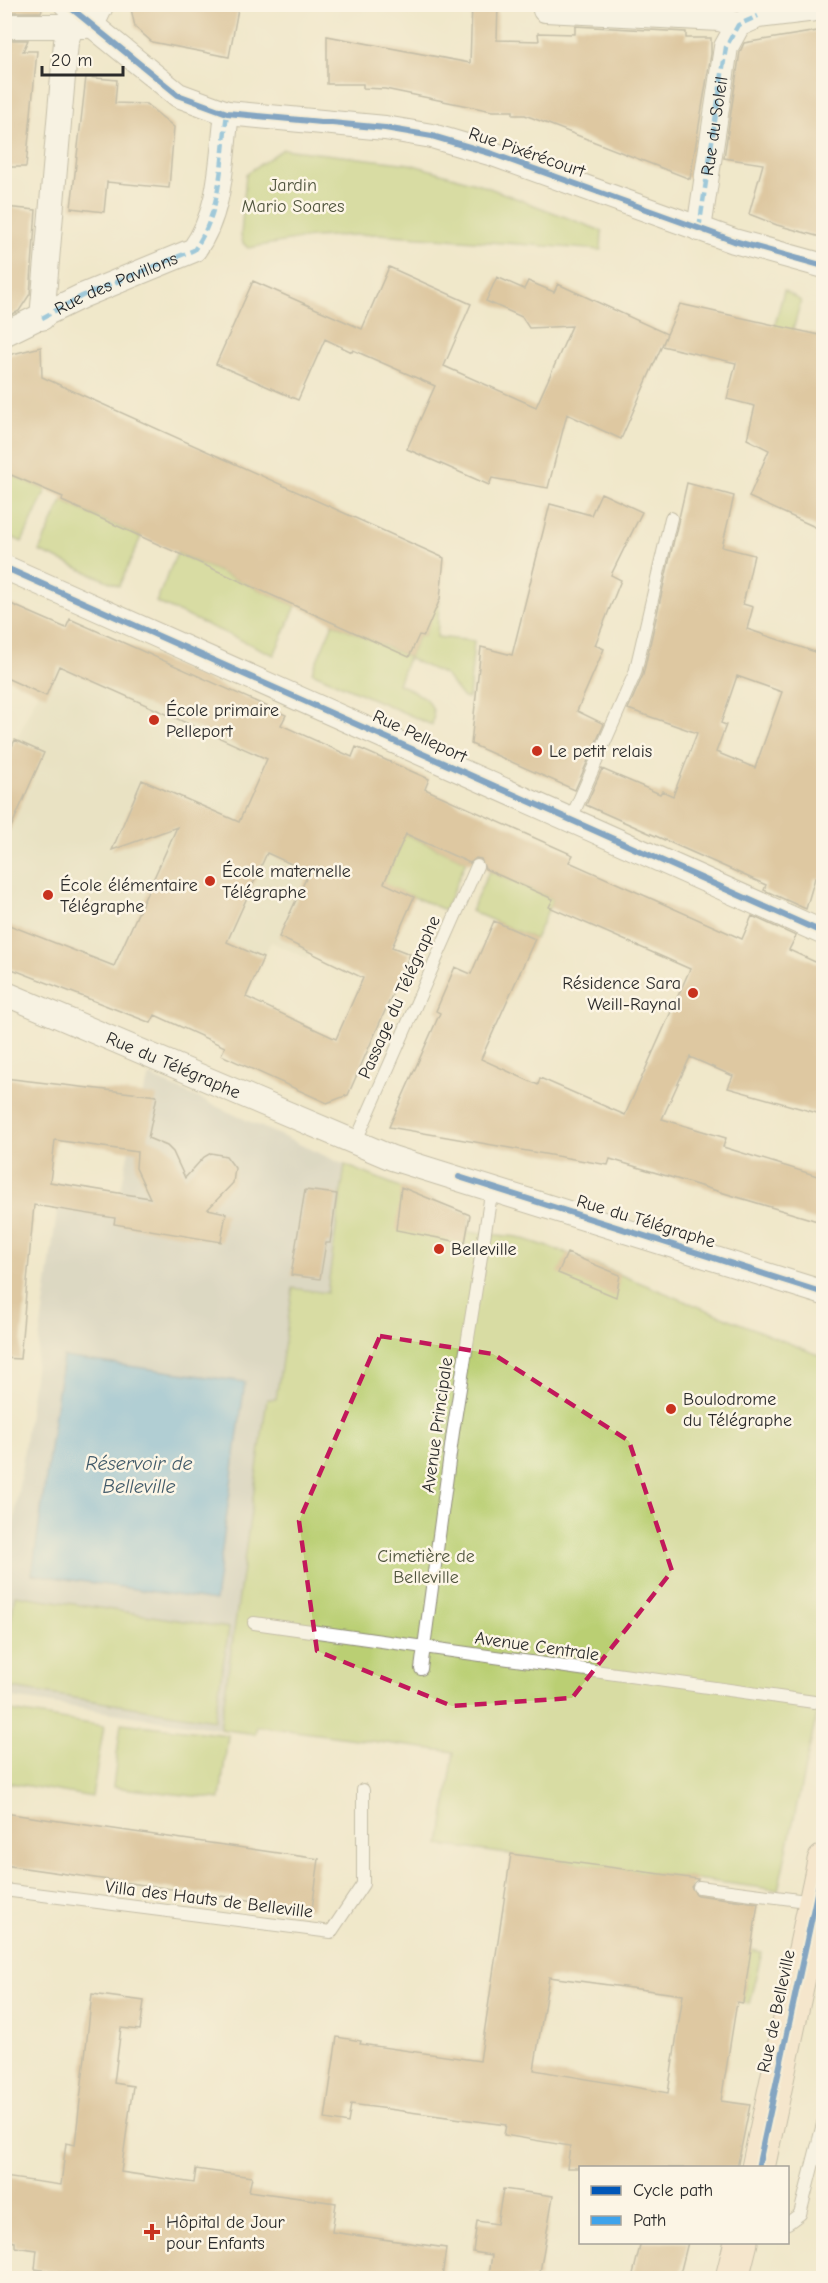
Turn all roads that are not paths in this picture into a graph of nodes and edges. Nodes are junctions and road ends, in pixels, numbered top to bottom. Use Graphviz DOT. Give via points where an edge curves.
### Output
graph roads {
  1 [pos="824,8"];
  2 [pos="545,10"];
  3 [pos="83,15"];
  4 [pos="738,25"];
  5 [pos="4,26"];
  6 [pos="228,113"];
  7 [pos="699,229"];
  8 [pos="824,266"];
  9 [pos="42,318"];
  10 [pos="4,334"];
  11 [pos="672,518"];
  12 [pos="4,567"];
  13 [pos="570,821"];
  14 [pos="477,866"];
  15 [pos="824,933"];
  16 [pos="4,993"];
  17 [pos="355,1143"];
  18 [pos="492,1188"];
  19 [pos="824,1293"];
  20 [pos="254,1623"];
  21 [pos="424,1648"];
  22 [pos="421,1669"];
  23 [pos="814,1702"];
  24 [pos="363,1790"];
  25 [pos="824,1861"];
  26 [pos="699,1887"];
  27 [pos="4,1890"];
  28 [pos="817,1911"];
  29 [pos="824,2120"];
  30 [pos="758,2166"];
  31 [pos="789,2222"];
  32 [pos="740,2244"];
  33 [pos="732,2278"];
  1 -- 4 [label="street" via="758,16"];
  2 -- 4 [label="street" via="720,19"];
  3 -- 5 [label="street"];
  3 -- 6 [label="street, Rue Pixérécourt" via="178,95"];
  3 -- 9 [label="street, Rue des Pavillons" via="66,42"];
  4 -- 7 [label="street, Rue du Soleil" via="726,47"];
  6 -- 7 [label="street, Rue Pixérécourt" via="432,136 493,154"];
  6 -- 9 [label="street, Rue des Pavillons" via="215,210 207,234 194,250 82,296"];
  7 -- 8 [label="street, Rue Pixérécourt"];
  9 -- 10 [label="street, Rue des Pavillons"];
  11 -- 13 [label="lane" via="635,673"];
  12 -- 13 [label="street, Rue Pelleport"];
  13 -- 15 [label="street, Rue Pelleport"];
  14 -- 17 [label="lane, Passage du Télégraphe"];
  16 -- 17 [label="street, Rue du Télégraphe"];
  17 -- 18 [label="street, Rue du Télégraphe"];
  18 -- 19 [label="street, Rue du Télégraphe"];
  18 -- 21 [label="lane, Avenue Principale"];
  20 -- 21 [label="lane, Avenue Centrale"];
  21 -- 22 [label="lane, Avenue Principale"];
  21 -- 23 [label="lane, Avenue Centrale"];
  24 -- 27 [label="lane, Villa des Hauts de Belleville" via="363,1884 331,1932"];
  25 -- 28 [label="main road, Rue de Belleville"];
  26 -- 28 [label="lane"];
  28 -- 30 [label="main road, Rue de Belleville"];
  29 -- 31 [label="lane" via="800,2214"];
  32 -- 33 [label="main road"];
}
